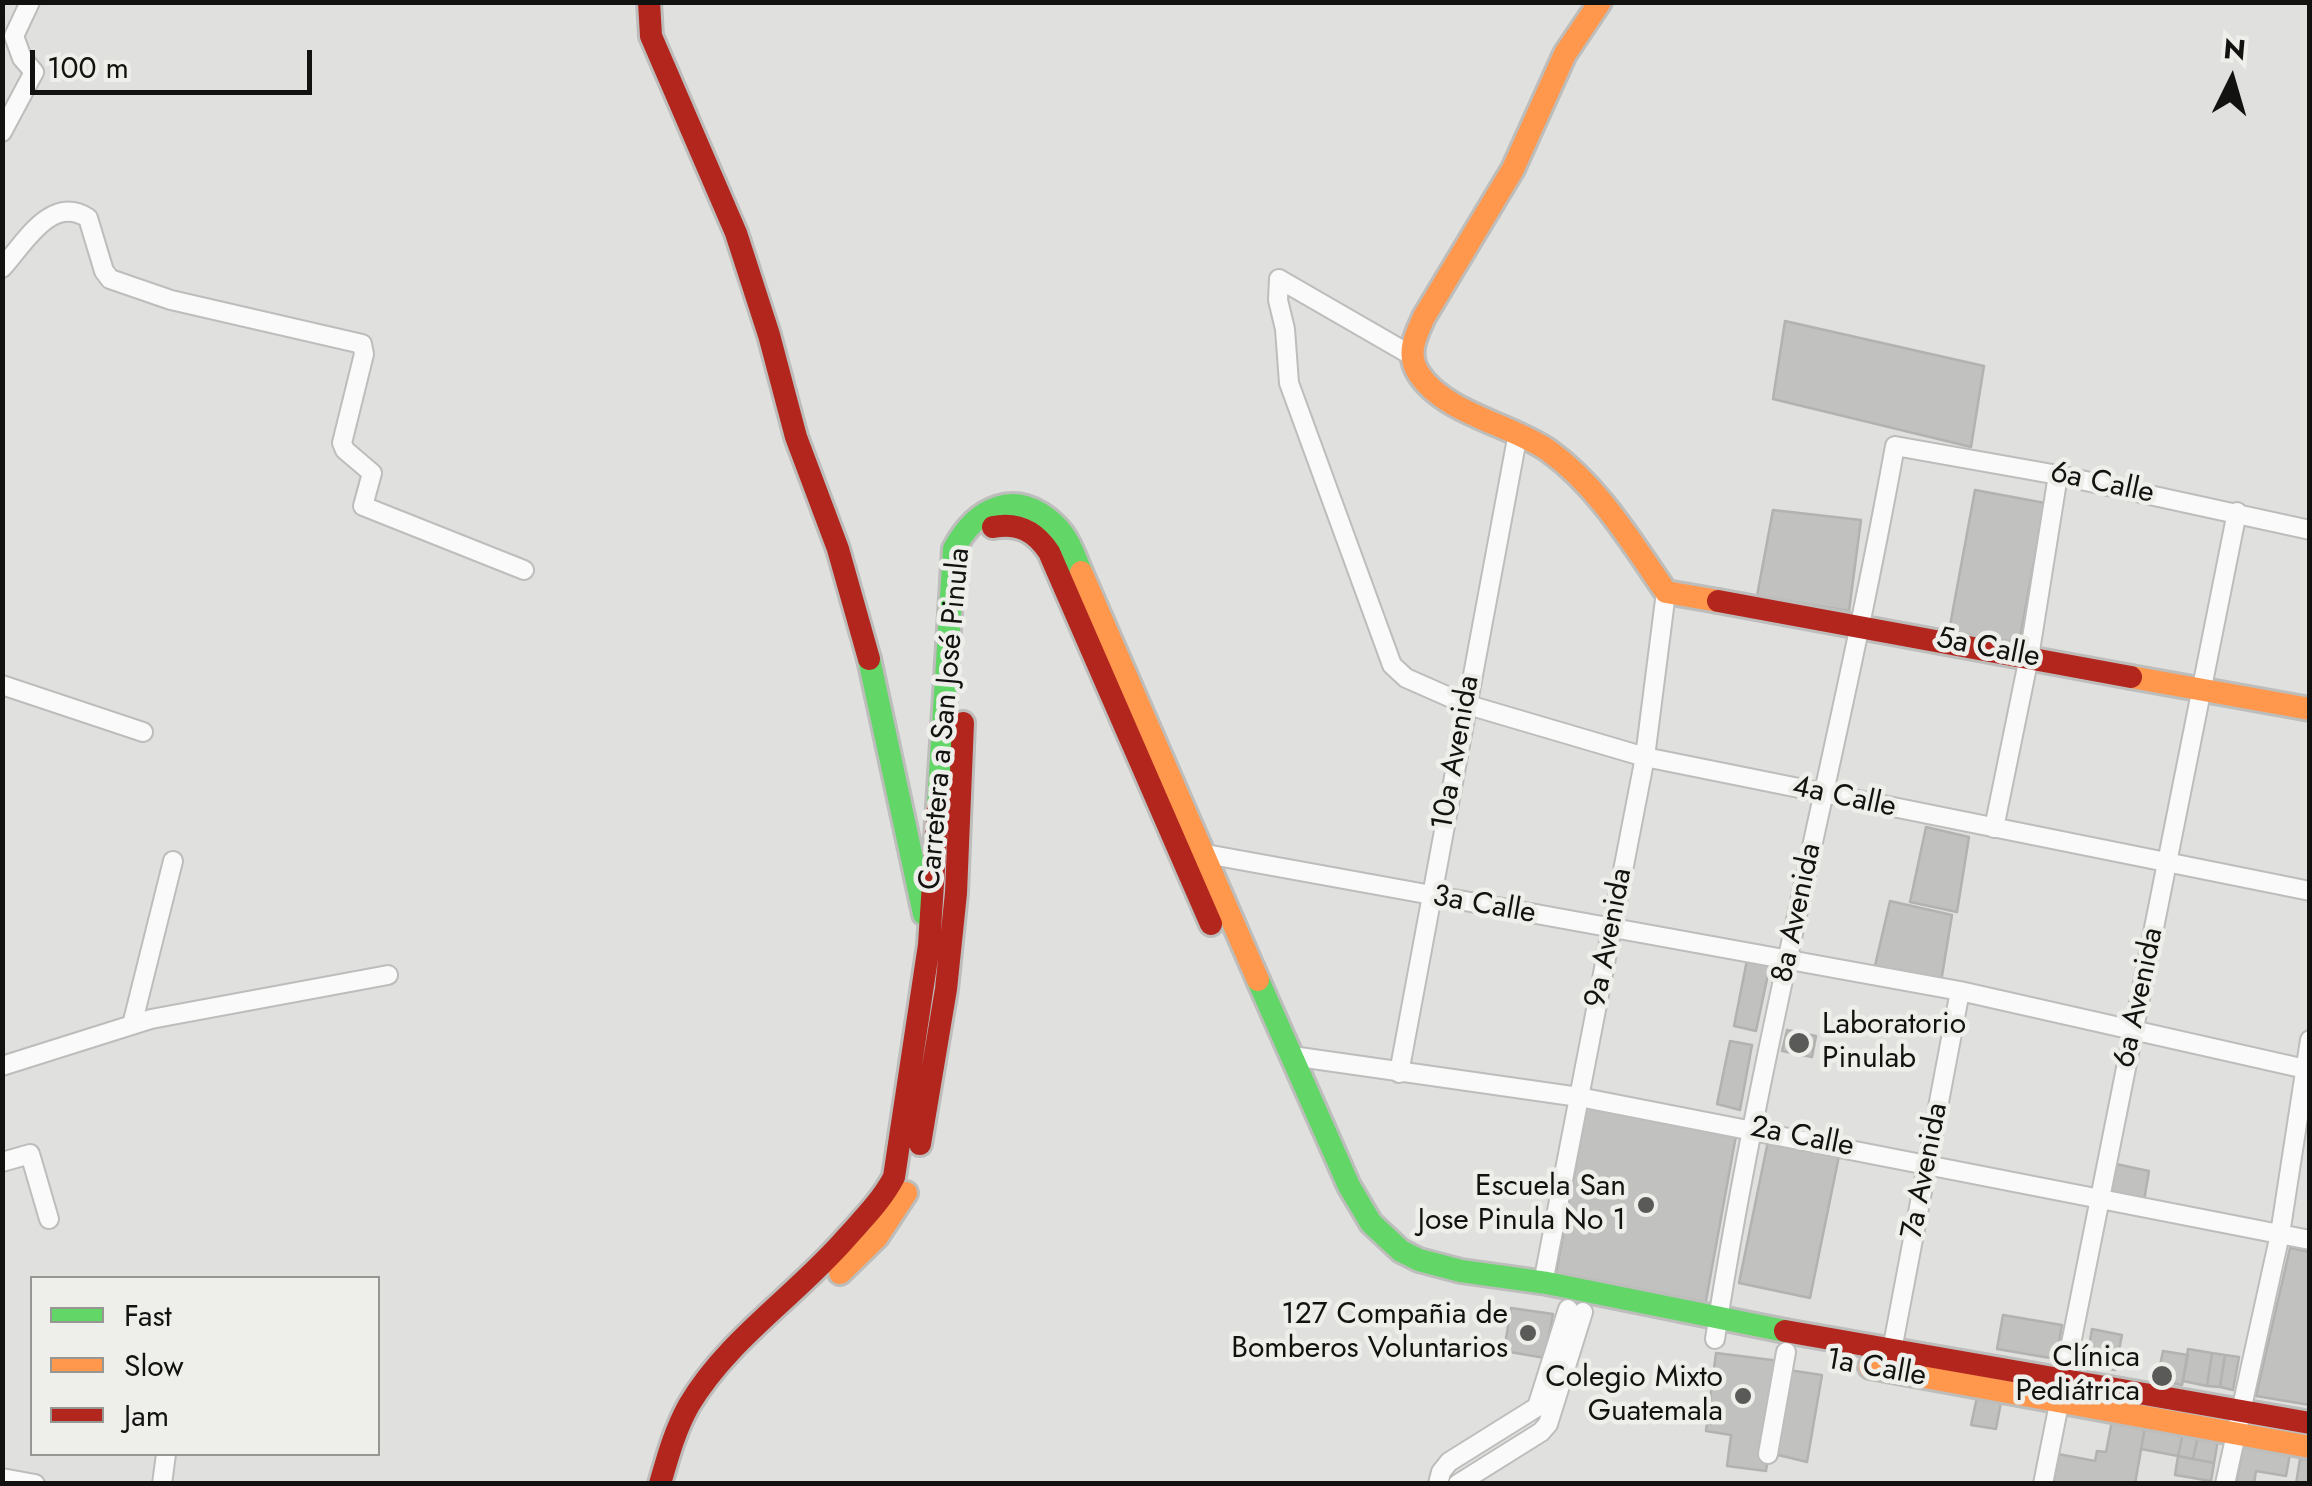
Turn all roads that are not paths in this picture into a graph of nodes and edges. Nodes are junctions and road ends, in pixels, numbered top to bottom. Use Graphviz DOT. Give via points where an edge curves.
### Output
graph roads {
  1 [pos="30,2"];
  2 [pos="649,2"];
  3 [pos="1600,2"];
  4 [pos="2,132"];
  5 [pos="2,268"];
  6 [pos="1409,354"];
  7 [pos="1518,433"];
  8 [pos="1895,447"];
  9 [pos="2058,475"];
  10 [pos="2236,512"];
  11 [pos="2310,530"];
  12 [pos="524,570"];
  13 [pos="1666,592"];
  14 [pos="1860,626"];
  15 [pos="2029,657"];
  16 [pos="2,686"];
  17 [pos="2203,689"];
  18 [pos="1466,704"];
  19 [pos="2310,709"];
  20 [pos="143,732"];
  21 [pos="1645,757"];
  22 [pos="1824,794"];
  23 [pos="1994,828"];
  24 [pos="1192,852"];
  25 [pos="173,861"];
  26 [pos="2169,863"];
  27 [pos="2310,891"];
  28 [pos="1431,896"];
  29 [pos="1612,928"];
  30 [pos="929,945"];
  31 [pos="1788,962"];
  32 [pos="388,975"];
  33 [pos="1960,991"];
  34 [pos="132,1025"];
  35 [pos="2132,1032"];
  36 [pos="2310,1040"];
  37 [pos="1292,1056"];
  38 [pos="2,1066"];
  39 [pos="2307,1070"];
  40 [pos="1400,1073"];
  41 [pos="1579,1097"];
  42 [pos="1752,1129"];
  43 [pos="2,1162"];
  44 [pos="1928,1163"];
  45 [pos="2102,1197"];
  46 [pos="49,1220"];
  47 [pos="2280,1234"];
  48 [pos="2310,1240"];
  49 [pos="1446,1275"];
  50 [pos="1544,1282"];
  51 [pos="1576,1310"];
  52 [pos="1717,1330"];
  53 [pos="1787,1342"];
  54 [pos="1892,1350"];
  55 [pos="2062,1391"];
  56 [pos="2238,1422"];
  57 [pos="2310,1423"];
  58 [pos="2310,1447"];
  59 [pos="1768,1454"];
  60 [pos="166,1456"];
  61 [pos="2,1478"];
  62 [pos="35,1484"];
  63 [pos="162,1484"];
  64 [pos="660,1484"];
  65 [pos="678,1484"];
  66 [pos="1438,1484"];
  67 [pos="1458,1484"];
  68 [pos="2043,1484"];
  69 [pos="2225,1484"];
  1 -- 4 [label="street" via="14,36 34,72"];
  2 -- 30 [label="main road" via="650,36 736,233 869,649"];
  3 -- 6 [label="main road" via="1577,28 1528,142 1420,324"];
  5 -- 12 [label="street" via="47,217 80,213 88,218 110,278 171,300 362,344 342,443 372,472 364,506"];
  6 -- 7 [label="main road" via="1435,394"];
  6 -- 18 [label="street, 4a Calle" via="1278,279 1288,382 1392,665"];
  7 -- 13 [label="main road" via="1551,452 1596,493"];
  7 -- 18 [label="street, 10a Avenida"];
  8 -- 9 [label="street, 6a Calle"];
  8 -- 14 [label="street, 8a Avenida"];
  9 -- 10 [label="street, 6a Calle"];
  9 -- 15 [label="street"];
  10 -- 11 [label="street, 6a Calle"];
  10 -- 17 [label="street, 6a Avenida"];
  13 -- 14 [label="main road, 5a Calle"];
  13 -- 21 [label="street, 9a Avenida"];
  14 -- 15 [label="main road, 5a Calle"];
  14 -- 22 [label="street, 8a Avenida"];
  15 -- 17 [label="main road, 5a Calle"];
  15 -- 23 [label="street"];
  16 -- 20 [label="street"];
  17 -- 19 [label="main road, 5a Calle"];
  17 -- 26 [label="street, 6a Avenida"];
  18 -- 21 [label="street, 4a Calle"];
  18 -- 28 [label="street, 10a Avenida"];
  21 -- 22 [label="street, 4a Calle"];
  21 -- 29 [label="street, 9a Avenida"];
  22 -- 23 [label="street, 4a Calle"];
  22 -- 31 [label="street, 8a Avenida"];
  23 -- 26 [label="street, 4a Calle"];
  24 -- 28 [label="street, 3a Calle"];
  24 -- 30 [label="main road, Carretera a San José Pinula" via="1068,541 1038,510 996,507 970,524 954,549"];
  24 -- 37 [label="main road, Carretera a San José Pinula"];
  24 -- 49 [label="main road, Carretera a San José Pinula" via="1350,1227 1389,1266 1410,1276"];
  24 -- 65 [label="main road, Carretera a San José Pinula" via="1049,552 1026,528 994,526 970,556 956,893 914,1170 877,1238 707,1404 688,1439"];
  25 -- 34 [label="street"];
  26 -- 27 [label="street, 4a Calle"];
  26 -- 35 [label="street, 6a Avenida"];
  28 -- 29 [label="street, 3a Calle"];
  28 -- 40 [label="street, 10a Avenida"];
  29 -- 31 [label="street, 3a Calle"];
  29 -- 41 [label="street, 9a Avenida"];
  30 -- 64 [label="main road, Carretera a San José Pinula" via="898,1164 888,1190 700,1385 672,1437"];
  31 -- 33 [label="street, 3a Calle"];
  31 -- 42 [label="street, 8a Avenida"];
  32 -- 34 [label="street"];
  33 -- 35 [label="street, 3a Calle"];
  33 -- 44 [label="street, 7a Avenida"];
  34 -- 38 [label="street"];
  35 -- 39 [label="street, 3a Calle"];
  35 -- 45 [label="street, 6a Avenida"];
  36 -- 39 [label="street"];
  37 -- 40 [label="street, 2a Calle"];
  37 -- 49 [label="main road, Carretera a San José Pinula" via="1374,1226 1407,1256"];
  39 -- 47 [label="street"];
  40 -- 41 [label="street, 2a Calle"];
  41 -- 42 [label="street, 2a Calle"];
  41 -- 50 [label="street, 9a Avenida"];
  42 -- 44 [label="street, 2a Calle"];
  42 -- 52 [label="street, 8a Avenida"];
  43 -- 46 [label="street" via="30,1154"];
  44 -- 45 [label="street, 2a Calle"];
  44 -- 54 [label="street, 7a Avenida"];
  45 -- 47 [label="street, 2a Calle"];
  45 -- 55 [label="street, 6a Avenida"];
  47 -- 48 [label="street, 2a Calle"];
  47 -- 56 [label="street"];
  49 -- 50 [label="main road, 1a Calle"];
  49 -- 51 [label="main road, 1a Calle"];
  50 -- 52 [label="main road, 1a Calle"];
  51 -- 52 [label="main road, 1a Calle"];
  51 -- 66 [label="street" via="1538,1407 1449,1462"];
  51 -- 67 [label="street" via="1548,1424"];
  52 -- 53 [label="main road, 1a Calle"];
  53 -- 54 [label="main road, 1a Calle"];
  53 -- 55 [label="main road, 1a Calle"];
  53 -- 59 [label="street"];
  54 -- 55 [label="main road, 1a Calle"];
  55 -- 56 [label="main road, 1a Calle"];
  55 -- 68 [label="street, 6a Avenida"];
  56 -- 57 [label="main road, 1a Calle"];
  56 -- 58 [label="main road, 1a Calle"];
  56 -- 69 [label="street"];
  60 -- 63 [label="street"];
  61 -- 62 [label="street"];
}
